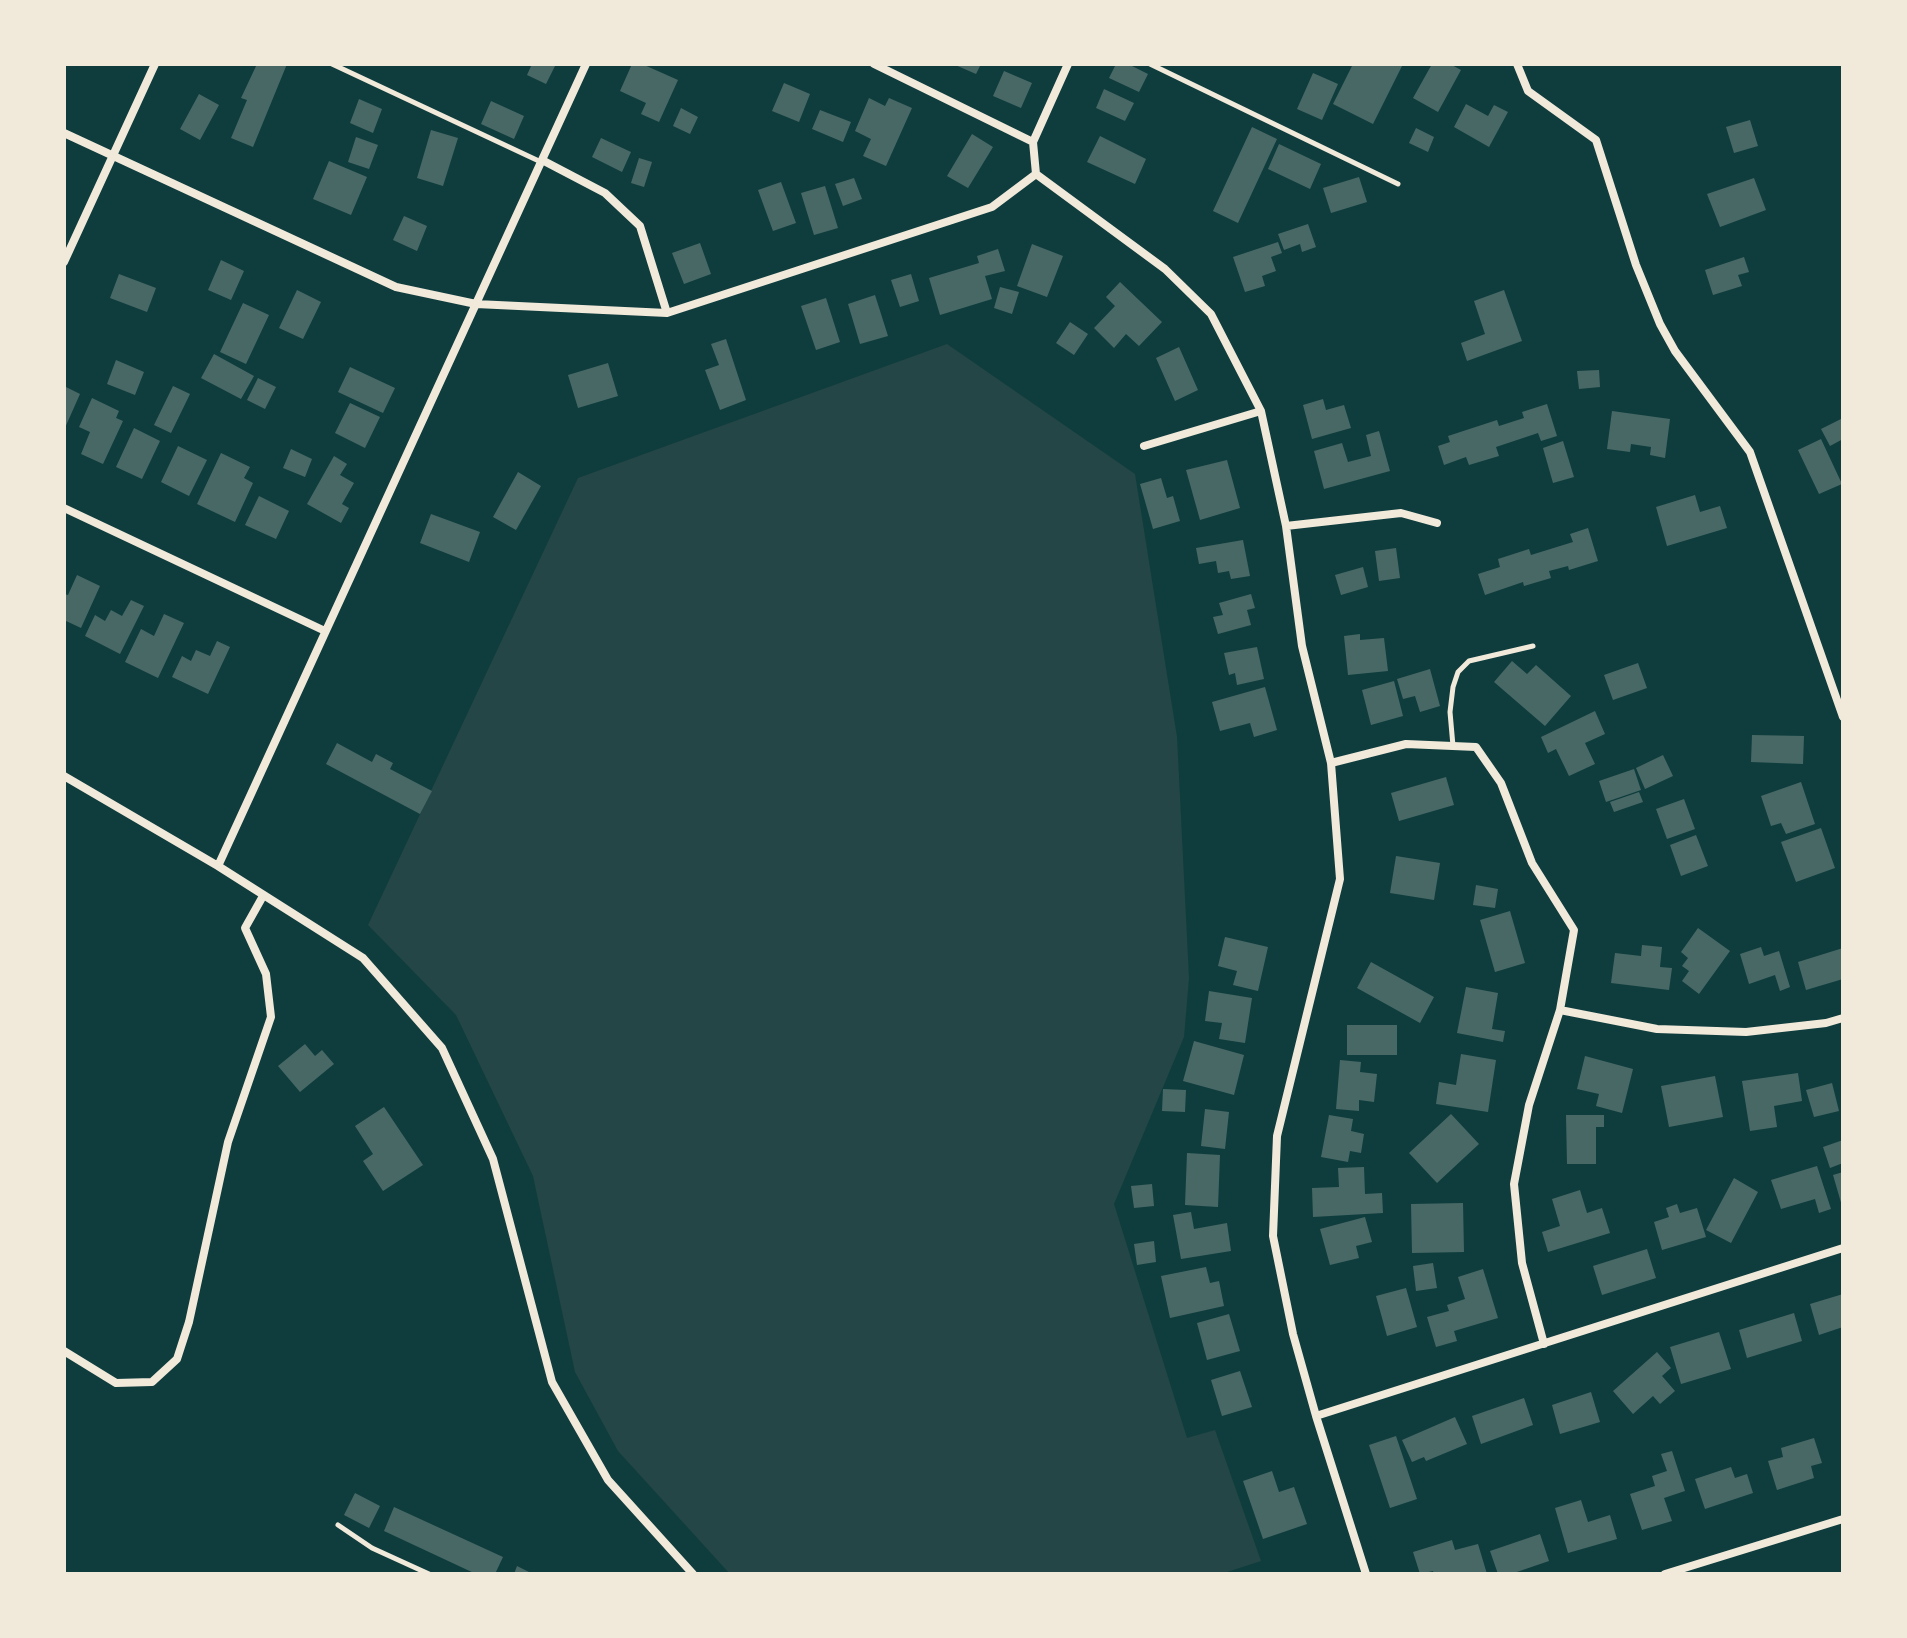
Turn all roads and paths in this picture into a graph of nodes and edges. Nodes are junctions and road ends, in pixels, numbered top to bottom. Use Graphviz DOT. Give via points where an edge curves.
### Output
graph roads {
  1 [pos="155,64"];
  2 [pos="332,64"];
  3 [pos="586,64"];
  4 [pos="874,64"];
  5 [pos="1068,64"];
  6 [pos="1150,64"];
  7 [pos="1517,64"];
  8 [pos="64,133"];
  9 [pos="1033,142"];
  10 [pos="113,156"];
  11 [pos="541,161"];
  12 [pos="1036,174"];
  13 [pos="1398,184"];
  14 [pos="64,262"];
  15 [pos="476,304"];
  16 [pos="667,313"];
  17 [pos="1261,411"];
  18 [pos="1144,446"];
  19 [pos="64,508"];
  20 [pos="1437,523"];
  21 [pos="1286,526"];
  22 [pos="325,631"];
  23 [pos="1533,646"];
  24 [pos="1843,717"];
  25 [pos="1453,746"];
  26 [pos="1331,763"];
  27 [pos="64,776"];
  28 [pos="218,866"];
  29 [pos="263,896"];
  30 [pos="1560,1010"];
  31 [pos="1843,1018"];
  32 [pos="1843,1248"];
  33 [pos="1544,1344"];
  34 [pos="64,1351"];
  35 [pos="1316,1416"];
  36 [pos="1843,1519"];
  37 [pos="338,1525"];
  38 [pos="429,1574"];
  39 [pos="693,1574"];
  40 [pos="1366,1574"];
  41 [pos="1666,1574"];
  1 -- 10 [label="street"];
  2 -- 11 [label="lane"];
  3 -- 11 [label="street"];
  4 -- 9 [label="street"];
  5 -- 9 [label="street"];
  6 -- 13 [label="lane"];
  7 -- 24 [label="street" via="1528,91 1596,140 1660,324 1750,452"];
  8 -- 10 [label="street"];
  9 -- 12 [label="street"];
  10 -- 14 [label="street"];
  10 -- 15 [label="street" via="396,287"];
  11 -- 15 [label="street"];
  11 -- 16 [label="street" via="605,193 640,226"];
  12 -- 16 [label="street" via="992,207"];
  12 -- 17 [label="street" via="1165,269 1211,314"];
  15 -- 16 [label="street"];
  15 -- 22 [label="street"];
  17 -- 18 [label="street"];
  17 -- 21 [label="street"];
  19 -- 22 [label="street"];
  20 -- 21 [label="street" via="1401,513"];
  21 -- 26 [label="street" via="1302,646"];
  22 -- 28 [label="street"];
  23 -- 25 [label="lane" via="1469,661 1458,672 1450,712"];
  25 -- 26 [label="street" via="1406,744"];
  25 -- 30 [label="street" via="1476,747 1501,783 1532,863 1574,930"];
  26 -- 35 [label="street" via="1340,879 1277,1136 1273,1236"];
  27 -- 28 [label="street"];
  28 -- 29 [label="street"];
  29 -- 34 [label="street" via="245,928 266,974 271,1017 228,1142 177,1359 152,1382 116,1383"];
  29 -- 39 [label="street" via="363,958 442,1048 493,1159 552,1382 608,1480"];
  30 -- 31 [label="street" via="1657,1029 1746,1032"];
  30 -- 33 [label="street" via="1529,1105 1514,1184 1522,1263"];
  32 -- 33 [label="street"];
  33 -- 35 [label="street"];
  35 -- 40 [label="street"];
  36 -- 41 [label="street"];
  37 -- 38 [label="lane" via="372,1548"];
}
